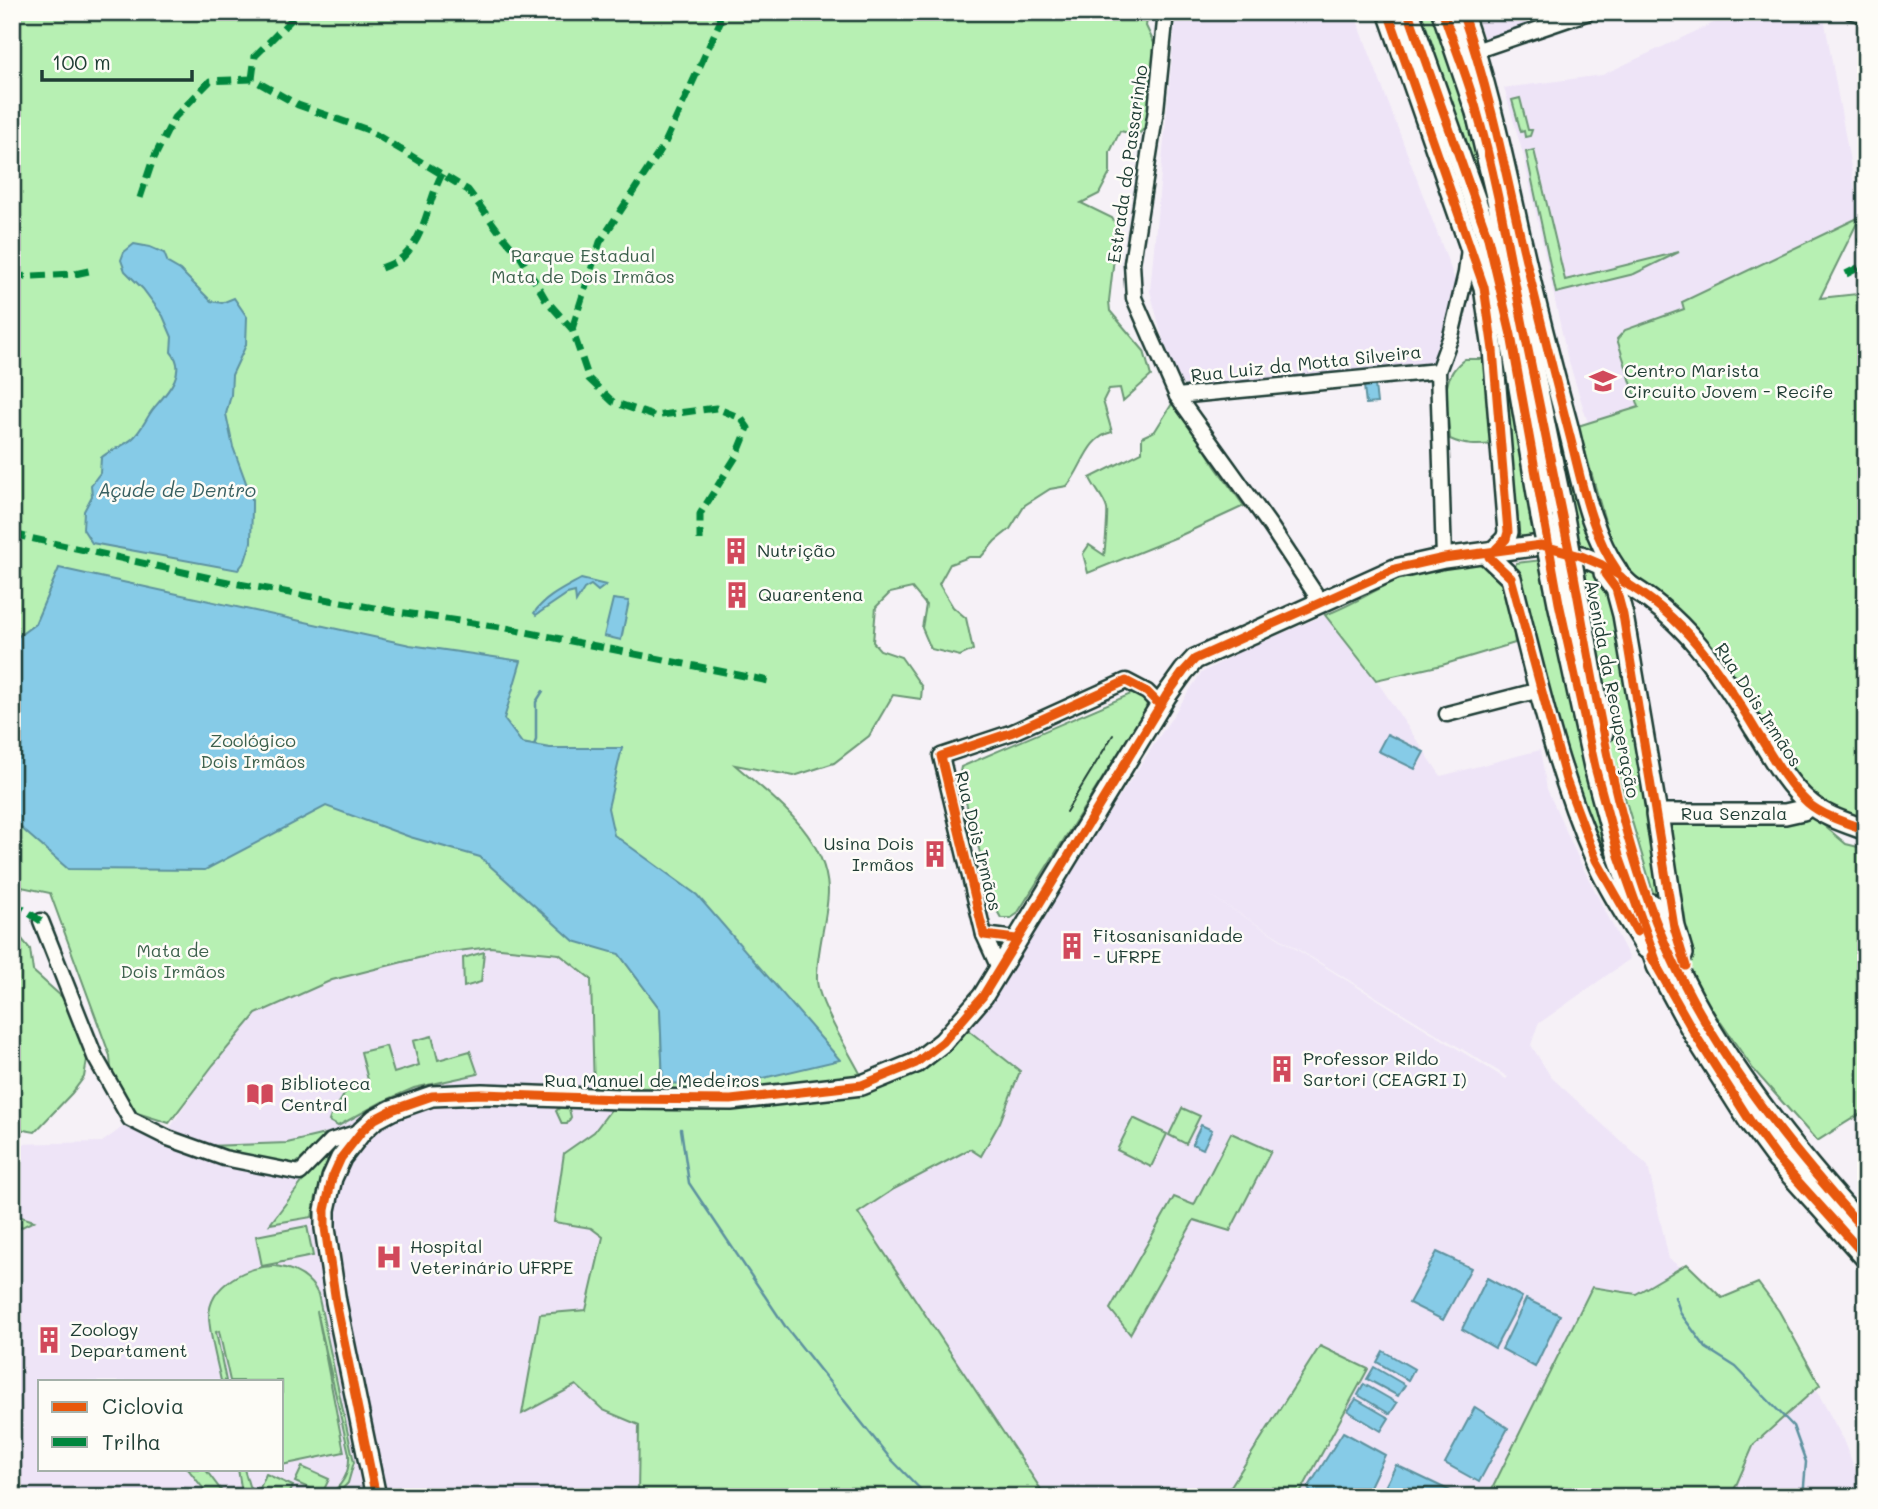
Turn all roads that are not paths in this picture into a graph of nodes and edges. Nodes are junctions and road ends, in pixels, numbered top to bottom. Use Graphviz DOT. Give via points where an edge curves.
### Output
graph roads {
  1 [pos="1166,12"];
  2 [pos="1388,12"];
  3 [pos="1408,12"];
  4 [pos="1443,12"];
  5 [pos="1462,12"];
  6 [pos="1589,12"];
  7 [pos="1853,12"];
  8 [pos="1866,15"];
  9 [pos="1475,51"];
  10 [pos="1469,244"];
  11 [pos="1484,287"];
  12 [pos="1511,335"];
  13 [pos="1438,370"];
  14 [pos="1177,396"];
  15 [pos="1552,517"];
  16 [pos="1508,531"];
  17 [pos="1520,551"];
  18 [pos="1488,553"];
  19 [pos="1444,558"];
  20 [pos="1597,559"];
  21 [pos="1511,578"];
  22 [pos="1568,602"];
  23 [pos="1322,604"];
  24 [pos="1660,606"];
  25 [pos="1624,620"];
  26 [pos="1195,659"];
  27 [pos="1540,690"];
  28 [pos="1160,705"];
  29 [pos="1447,713"];
  30 [pos="1810,805"];
  31 [pos="1657,814"];
  32 [pos="1866,830"];
  33 [pos="41,921"];
  34 [pos="985,935"];
  35 [pos="1016,939"];
  36 [pos="1658,965"];
  37 [pos="999,968"];
  38 [pos="1698,1006"];
  39 [pos="362,1131"];
  40 [pos="1866,1232"];
  41 [pos="1866,1257"];
  42 [pos="376,1497"];
  1 -- 14 [label="street, Estrada do Passarinho" via="1132,282 1140,315"];
  2 -- 10 [label="main road"];
  3 -- 12 [label="highway, Avenida da Recuperação" via="1488,238"];
  4 -- 15 [label="highway, Avenida da Recuperação" via="1477,112 1492,174"];
  5 -- 9 [label="main road, Avenida da Recuperação"];
  6 -- 9 [label="street"];
  7 -- 8 [label="street"];
  9 -- 20 [label="main road, Avenida da Recuperação"];
  10 -- 11 [label="main road"];
  10 -- 13 [label="street" via="1453,328"];
  11 -- 12 [label="highway"];
  11 -- 16 [label="main road"];
  12 -- 15 [label="highway, Avenida da Recuperação"];
  13 -- 14 [label="street, Rua Luiz da Motta Silveira"];
  13 -- 19 [label="street"];
  14 -- 23 [label="street, Estrada do Passarinho"];
  15 -- 22 [label="highway, Avenida da Recuperação, bridge"];
  16 -- 17 [label="main road"];
  16 -- 18 [label="main road" via="1506,539"];
  17 -- 18 [label="main road, Rua Dois Irmãos"];
  17 -- 20 [label="main road, Rua Dois Irmãos" via="1587,564"];
  17 -- 21 [label="main road, Avenida da Recuperação" via="1510,566"];
  18 -- 19 [label="main road, Rua Dois Irmãos"];
  18 -- 21 [label="main road"];
  19 -- 23 [label="main road, Rua Dois Irmãos" via="1395,569"];
  20 -- 24 [label="main road, Rua Dois Irmãos"];
  20 -- 25 [label="main road, Avenida da Recuperação" via="1616,589"];
  21 -- 27 [label="main road, Avenida da Recuperação"];
  22 -- 36 [label="highway, Avenida da Recuperação" via="1595,767"];
  22 -- 38 [label="highway, Avenida da Recuperação" via="1622,813 1657,923"];
  23 -- 26 [label="main road, Rua Dois Irmãos"];
  24 -- 25 [label="main road" via="1640,606"];
  24 -- 30 [label="main road, Rua Dois Irmãos" via="1708,656 1778,767"];
  25 -- 31 [label="main road, Avenida da Recuperação"];
  26 -- 28 [label="main road, Rua Manuel de Medeiros"];
  27 -- 29 [label="street"];
  27 -- 36 [label="main road, Avenida da Recuperação" via="1596,860"];
  28 -- 34 [label="street, Rua Dois Irmãos" via="1126,681 1034,724 941,756"];
  28 -- 35 [label="main road, Rua Manuel de Medeiros"];
  30 -- 31 [label="main road, Rua Senzala" via="1785,814"];
  30 -- 32 [label="main road, Rua Dois Irmãos"];
  31 -- 38 [label="highway" via="1674,927"];
  33 -- 39 [label="street, Rua Manuel de Medeiros" via="95,1057 130,1119 223,1158 300,1173 331,1141"];
  34 -- 35 [label="street, Rua Dois Irmãos"];
  34 -- 37 [label="street, Rua Dois Irmãos"];
  35 -- 37 [label="main road, Rua Manuel de Medeiros"];
  36 -- 41 [label="highway, Avenida da Recuperação" via="1750,1121"];
  37 -- 39 [label="main road, Rua Manuel de Medeiros" via="983,996 943,1042 916,1063 862,1086 731,1100 432,1096 391,1110"];
  38 -- 40 [label="highway, Avenida da Recuperação" via="1784,1137"];
  39 -- 42 [label="main road, Rua Manuel de Medeiros" via="332,1178 325,1228"];
}
